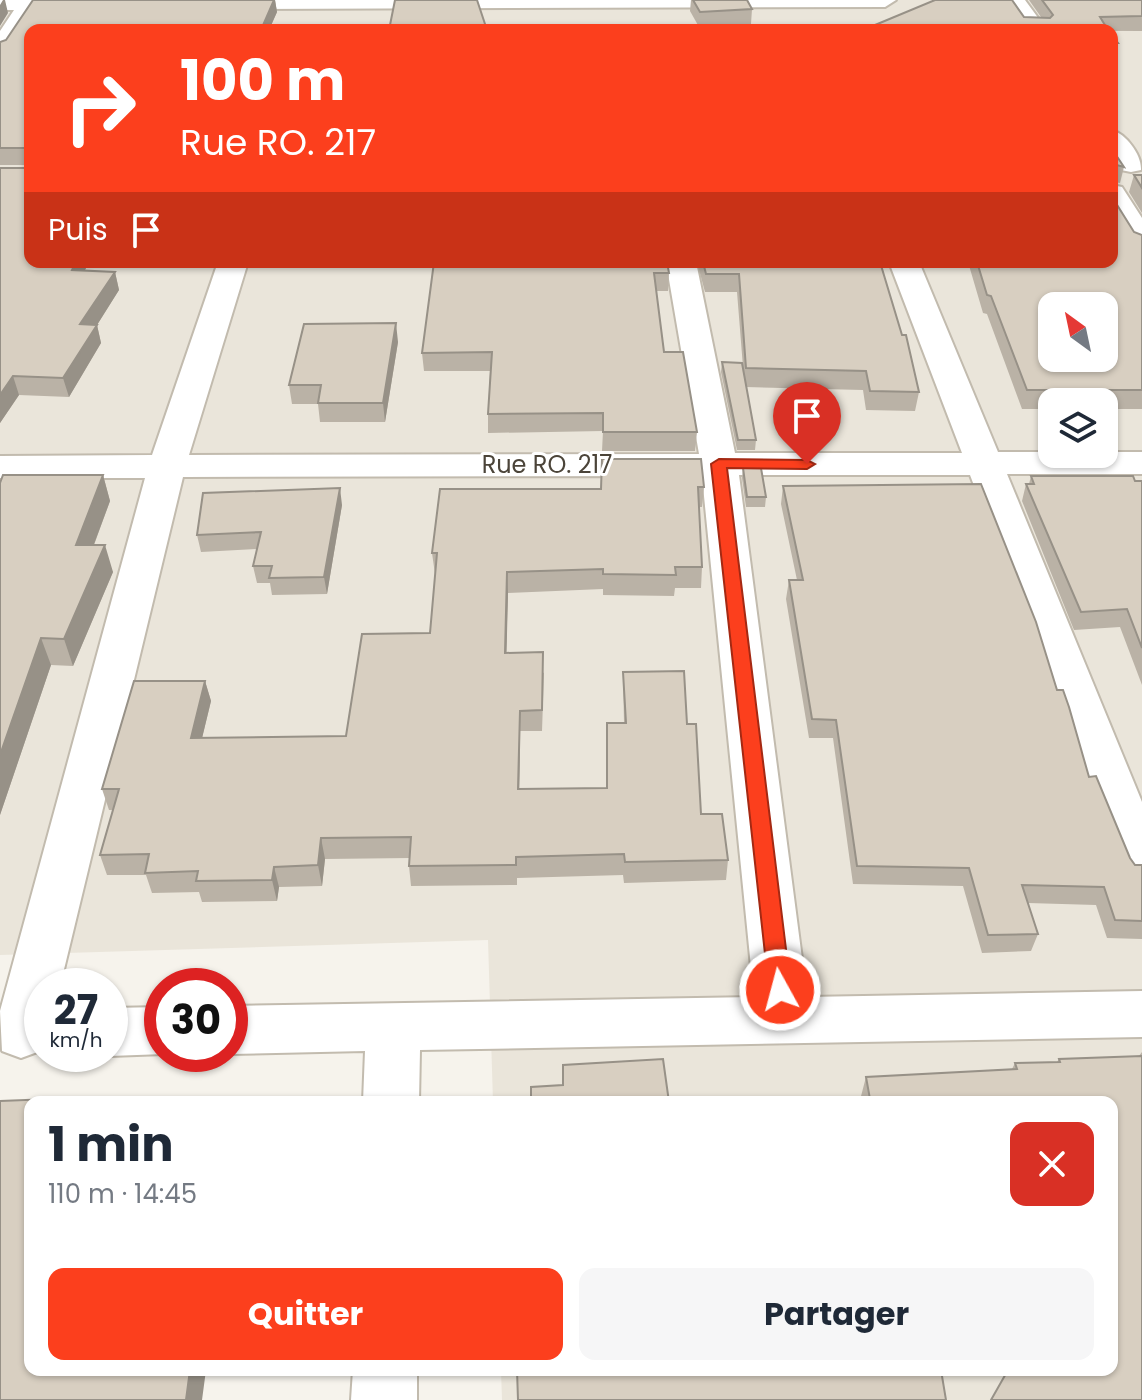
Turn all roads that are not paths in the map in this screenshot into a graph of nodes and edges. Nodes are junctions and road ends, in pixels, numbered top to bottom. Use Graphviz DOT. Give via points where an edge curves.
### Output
graph roads {
  1 [pos="837,0"];
  2 [pos="885,0"];
  3 [pos="1014,0"];
  4 [pos="295,1"];
  5 [pos="560,1"];
  6 [pos="30,2"];
  7 [pos="185,2"];
  8 [pos="0,3"];
  9 [pos="107,3"];
  10 [pos="666,3"];
  11 [pos="290,24"];
  12 [pos="671,24"];
  13 [pos="1031,24"];
  14 [pos="0,49"];
  15 [pos="1118,203"];
  16 [pos="1142,242"];
  17 [pos="231,268"];
  18 [pos="682,268"];
  19 [pos="906,268"];
  20 [pos="1142,463"];
  21 [pos="719,464"];
  22 [pos="983,465"];
  23 [pos="167,466"];
  24 [pos="0,467"];
  25 [pos="1142,861"];
  26 [pos="1142,1014"];
  27 [pos="783,1020"];
  28 [pos="393,1027"];
  29 [pos="248,1030"];
  30 [pos="21,1034"];
  31 [pos="391,1096"];
  32 [pos="385,1376"];
  33 [pos="384,1400"];
  1 -- 2 [label="street"];
  1 -- 10 [label="street"];
  3 -- 13 [label="street"];
  4 -- 5 [label="street"];
  4 -- 7 [label="street"];
  4 -- 11 [label="street"];
  5 -- 10 [label="street"];
  6 -- 8 [label="street"];
  6 -- 9 [label="street"];
  6 -- 14 [label="street"];
  10 -- 12 [label="street"];
  15 -- 16 [label="street"];
  17 -- 23 [label="street"];
  18 -- 21 [label="street"];
  19 -- 22 [label="street"];
  20 -- 22 [label="street, Rue RO. 217"];
  21 -- 22 [label="street, Rue RO. 217"];
  21 -- 23 [label="street, Rue RO. 217"];
  21 -- 27 [label="street"];
  22 -- 25 [label="street"];
  23 -- 24 [label="street, Rue RO. 217"];
  23 -- 30 [label="street"];
  26 -- 27 [label="street"];
  27 -- 28 [label="street"];
  28 -- 29 [label="street"];
  28 -- 31 [label="street"];
  32 -- 33 [label="street"];
}
